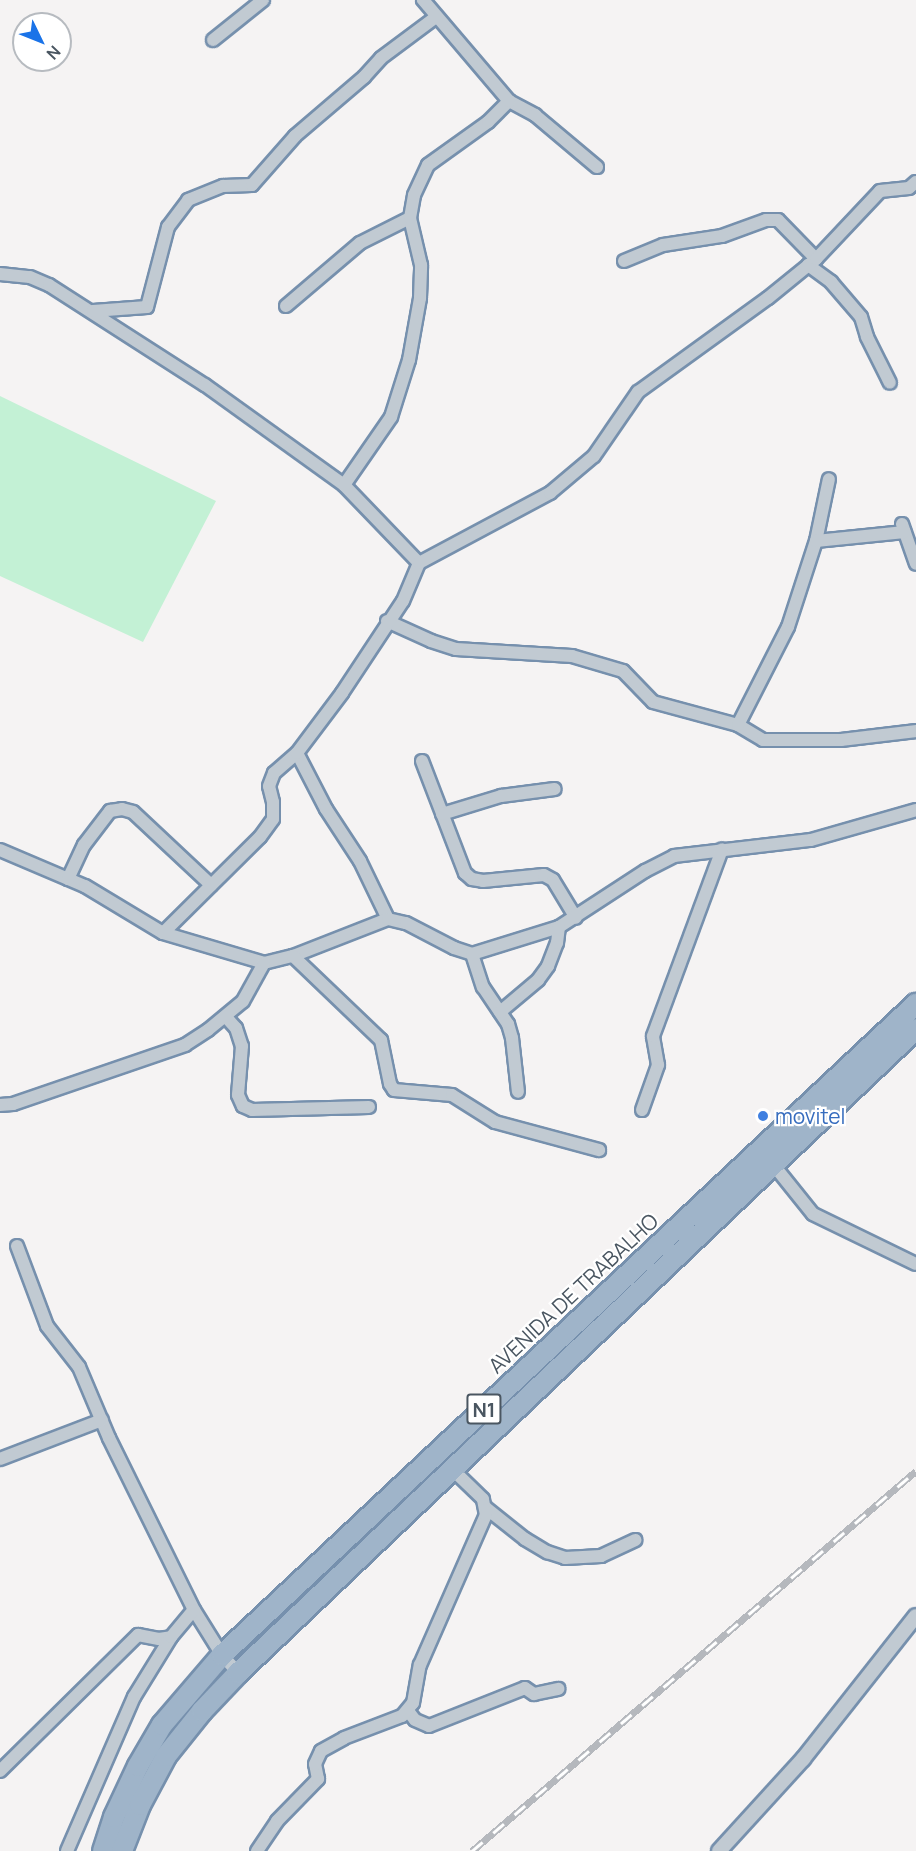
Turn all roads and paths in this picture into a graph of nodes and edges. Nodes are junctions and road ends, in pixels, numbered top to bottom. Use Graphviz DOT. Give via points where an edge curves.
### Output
graph roads {
  1 [pos="263,0"];
  2 [pos="423,0"];
  3 [pos="435,17"];
  4 [pos="213,40"];
  5 [pos="509,101"];
  6 [pos="597,166"];
  7 [pos="916,182"];
  8 [pos="410,218"];
  9 [pos="624,261"];
  10 [pos="812,262"];
  11 [pos="0,274"];
  12 [pos="285,306"];
  13 [pos="93,311"];
  14 [pos="890,383"];
  15 [pos="829,479"];
  16 [pos="344,485"];
  17 [pos="816,541"];
  18 [pos="419,563"];
  19 [pos="916,564"];
  20 [pos="387,621"];
  21 [pos="738,725"];
  22 [pos="916,731"];
  23 [pos="297,753"];
  24 [pos="422,761"];
  25 [pos="555,789"];
  26 [pos="916,810"];
  27 [pos="442,814"];
  28 [pos="722,849"];
  29 [pos="0,850"];
  30 [pos="68,879"];
  31 [pos="211,885"];
  32 [pos="576,918"];
  33 [pos="388,919"];
  34 [pos="560,927"];
  35 [pos="163,933"];
  36 [pos="472,954"];
  37 [pos="293,956"];
  38 [pos="264,963"];
  39 [pos="916,1004"];
  40 [pos="500,1012"];
  41 [pos="225,1017"];
  42 [pos="916,1029"];
  43 [pos="518,1092"];
  44 [pos="834,1093"];
  45 [pos="0,1105"];
  46 [pos="369,1107"];
  47 [pos="642,1110"];
  48 [pos="599,1150"];
  49 [pos="772,1163"];
  50 [pos="17,1246"];
  51 [pos="665,1252"];
  52 [pos="916,1264"];
  53 [pos="521,1374"];
  54 [pos="535,1389"];
  55 [pos="102,1420"];
  56 [pos="0,1460"];
  57 [pos="452,1469"];
  58 [pos="486,1508"];
  59 [pos="346,1538"];
  60 [pos="635,1539"];
  61 [pos="362,1555"];
  62 [pos="194,1610"];
  63 [pos="916,1616"];
  64 [pos="171,1637"];
  65 [pos="222,1655"];
  66 [pos="238,1673"];
  67 [pos="558,1689"];
  68 [pos="408,1711"];
  69 [pos="0,1771"];
  70 [pos="67,1851"];
  71 [pos="103,1851"];
  72 [pos="122,1851"];
  73 [pos="257,1851"];
  74 [pos="719,1851"];
  1 -- 4 [label="street"];
  2 -- 3 [label="street"];
  3 -- 5 [label="street"];
  3 -- 13 [label="street" via="393,46 312,121 252,185 223,186 188,200 168,227 147,307"];
  5 -- 6 [label="street" via="535,115"];
  5 -- 8 [label="street" via="488,122 428,165 414,195"];
  7 -- 10 [label="street" via="909,188 879,191"];
  8 -- 12 [label="street" via="360,243"];
  8 -- 16 [label="street" via="421,265 420,298 409,360 391,417"];
  9 -- 10 [label="street" via="663,245 722,236 766,220 778,220"];
  10 -- 14 [label="street" via="861,317"];
  10 -- 18 [label="street" via="638,392 594,456 550,494"];
  11 -- 13 [label="street" via="30,277"];
  13 -- 16 [label="street"];
  15 -- 17 [label="street"];
  16 -- 18 [label="street"];
  17 -- 19 [label="street" via="904,528"];
  17 -- 21 [label="street" via="788,627"];
  18 -- 20 [label="street" via="403,601"];
  20 -- 21 [label="street" via="456,649 572,656 623,671 653,702"];
  20 -- 23 [label="street" via="342,693"];
  21 -- 22 [label="street" via="763,740 790,741 842,740"];
  23 -- 31 [label="street" via="274,773 268,786 273,819"];
  23 -- 33 [label="street" via="326,809 360,861"];
  24 -- 27 [label="street"];
  25 -- 27 [label="street" via="501,796"];
  26 -- 28 [label="street" via="811,840"];
  27 -- 32 [label="street" via="465,873 472,879 544,875 553,880"];
  28 -- 32 [label="street" via="674,856"];
  28 -- 47 [label="street" via="653,1036 658,1065"];
  29 -- 30 [label="street"];
  30 -- 31 [label="street" via="84,845 110,811 122,809 133,812"];
  30 -- 35 [label="street"];
  31 -- 35 [label="street"];
  32 -- 34 [label="street"];
  33 -- 36 [label="street" via="406,923"];
  33 -- 37 [label="street"];
  34 -- 36 [label="street"];
  34 -- 40 [label="street" via="548,966 538,980"];
  35 -- 38 [label="street"];
  36 -- 40 [label="street" via="483,987"];
  37 -- 38 [label="street"];
  37 -- 48 [label="street" via="375,1032 385,1052 394,1090 452,1095 495,1122"];
  38 -- 41 [label="street" via="243,1001"];
  39 -- 44 [label="highway, AVENIDA DE TRABALHO / N1"];
  40 -- 43 [label="street" via="512,1038"];
  41 -- 45 [label="street" via="185,1045 13,1104"];
  41 -- 46 [label="street" via="236,1028 242,1046 238,1095 243,1106 252,1110"];
  42 -- 44 [label="highway, AVENIDA DE TRABALHO / N1"];
  44 -- 49 [label="highway, AVENIDA DE TRABALHO / N1"];
  44 -- 51 [label="highway, AVENIDA DE TRABALHO / N1"];
  49 -- 51 [label="highway, AVENIDA DE TRABALHO / N1"];
  49 -- 52 [label="street" via="813,1214"];
  50 -- 55 [label="street" via="47,1326 79,1367"];
  51 -- 53 [label="highway, AVENIDA DE TRABALHO / N1"];
  51 -- 54 [label="highway, AVENIDA DE TRABALHO / N1"];
  53 -- 54 [label="highway"];
  53 -- 59 [label="highway, AVENIDA DE TRABALHO / N1"];
  54 -- 57 [label="highway, AVENIDA DE TRABALHO / N1"];
  55 -- 56 [label="street"];
  55 -- 62 [label="street"];
  57 -- 58 [label="street" via="483,1499"];
  57 -- 61 [label="highway, AVENIDA DE TRABALHO / N1"];
  58 -- 60 [label="street" via="525,1539 565,1558 601,1556"];
  58 -- 68 [label="street" via="420,1665"];
  59 -- 61 [label="highway"];
  59 -- 65 [label="highway, AVENIDA DE TRABALHO / N1"];
  61 -- 66 [label="highway, AVENIDA DE TRABALHO / N1"];
  62 -- 64 [label="street"];
  62 -- 65 [label="street"];
  63 -- 74 [label="street" via="803,1759"];
  64 -- 69 [label="street" via="138,1635"];
  64 -- 70 [label="street" via="134,1697"];
  65 -- 66 [label="street"];
  65 -- 71 [label="highway, AVENIDA DE TRABALHO / N1" via="162,1725 114,1817"];
  66 -- 72 [label="highway, AVENIDA DE TRABALHO / N1" via="166,1756"];
  67 -- 68 [label="street" via="534,1694 525,1688 429,1726 415,1720"];
  68 -- 73 [label="street" via="321,1751 315,1764 318,1779 277,1821"];
}
